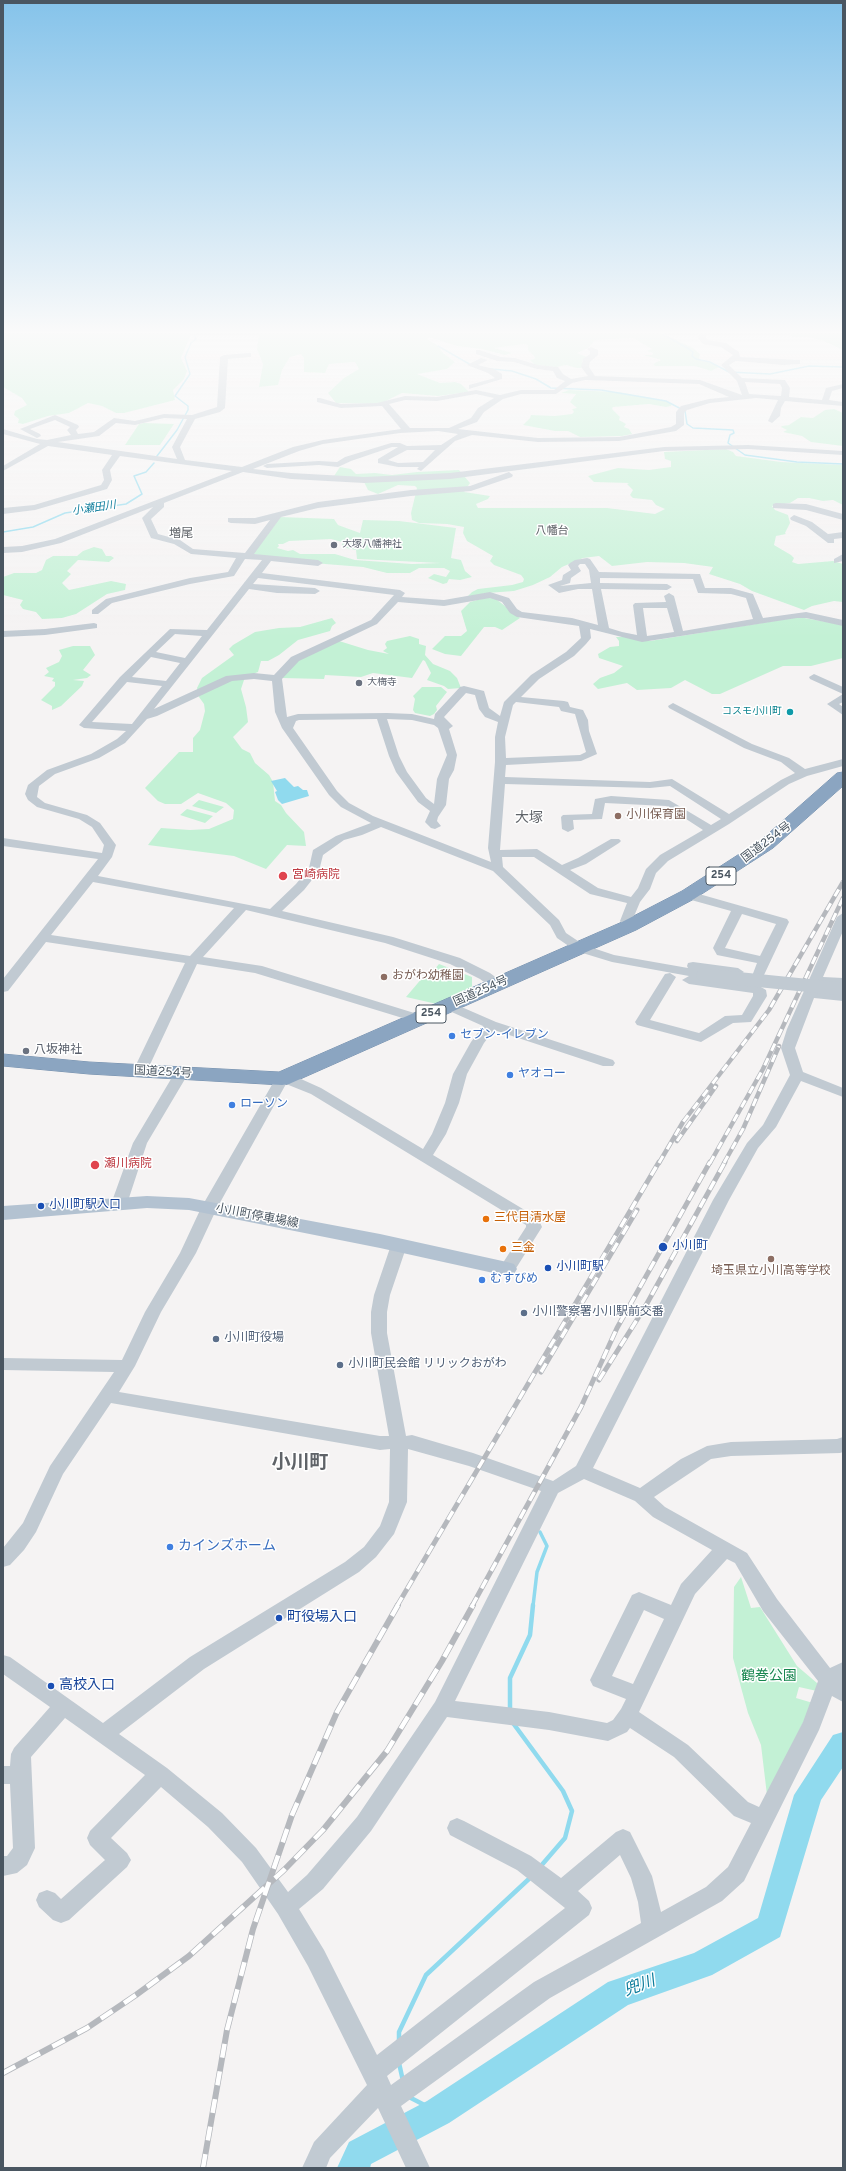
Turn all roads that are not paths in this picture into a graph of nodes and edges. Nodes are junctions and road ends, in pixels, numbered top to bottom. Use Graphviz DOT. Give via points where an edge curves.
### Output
graph roads {
  1 [pos="21,435"];
  2 [pos="37,435"];
  3 [pos="83,435"];
  4 [pos="182,435"];
  5 [pos="372,435"];
  6 [pos="467,435"];
  7 [pos="498,435"];
  8 [pos="635,435"];
  9 [pos="668,435"];
  10 [pos="76,436"];
  11 [pos="50,442"];
  12 [pos="442,447"];
  13 [pos="405,448"];
  14 [pos="664,449"];
  15 [pos="118,453"];
  16 [pos="843,453"];
  17 [pos="432,456"];
  18 [pos="386,457"];
  19 [pos="136,459"];
  20 [pos="113,462"];
  21 [pos="182,462"];
  22 [pos="566,462"];
  23 [pos="256,465"];
  24 [pos="3,470"];
  25 [pos="242,470"];
  26 [pos="166,500"];
  27 [pos="776,506"];
  28 [pos="819,510"];
  29 [pos="3,511"];
  30 [pos="278,515"];
  31 [pos="843,517"];
  32 [pos="231,520"];
  33 [pos="843,535"];
  34 [pos="3,550"];
  35 [pos="245,556"];
  36 [pos="269,558"];
  37 [pos="318,563"];
  38 [pos="254,575"];
  39 [pos="596,575"];
  40 [pos="665,576"];
  41 [pos="246,586"];
  42 [pos="596,586"];
  43 [pos="667,587"];
  44 [pos="312,588"];
  45 [pos="396,599"];
  46 [pos="672,605"];
  47 [pos="95,612"];
  48 [pos="759,621"];
  49 [pos="843,623"];
  50 [pos="584,624"];
  51 [pos="94,626"];
  52 [pos="604,630"];
  53 [pos="210,633"];
  54 [pos="3,634"];
  55 [pos="679,634"];
  56 [pos="642,639"];
  57 [pos="149,654"];
  58 [pos="187,661"];
  59 [pos="814,677"];
  60 [pos="277,678"];
  61 [pos="124,679"];
  62 [pos="168,684"];
  63 [pos="843,691"];
  64 [pos="843,697"];
  65 [pos="513,699"];
  66 [pos="673,706"];
  67 [pos="843,712"];
  68 [pos="381,716"];
  69 [pos="142,717"];
  70 [pos="503,720"];
  71 [pos="135,727"];
  72 [pos="287,728"];
  73 [pos="501,762"];
  74 [pos="843,762"];
  75 [pos="803,773"];
  76 [pos="843,777"];
  77 [pos="500,780"];
  78 [pos="436,810"];
  79 [pos="728,819"];
  80 [pos="380,823"];
  81 [pos="435,826"];
  82 [pos="568,829"];
  83 [pos="710,830"];
  84 [pos="431,841"];
  85 [pos="615,841"];
  86 [pos="3,842"];
  87 [pos="496,854"];
  88 [pos="106,857"];
  89 [pos="496,868"];
  90 [pos="562,869"];
  91 [pos="91,878"];
  92 [pos="688,895"];
  93 [pos="634,901"];
  94 [pos="243,906"];
  95 [pos="738,910"];
  96 [pos="273,913"];
  97 [pos="843,917"];
  98 [pos="629,926"];
  99 [pos="42,938"];
  100 [pos="830,947"];
  101 [pos="580,948"];
  102 [pos="843,951"];
  103 [pos="612,958"];
  104 [pos="194,960"];
  105 [pos="764,961"];
  106 [pos="758,975"];
  107 [pos="670,977"];
  108 [pos="818,977"];
  109 [pos="843,977"];
  110 [pos="843,982"];
  111 [pos="498,985"];
  112 [pos="3,988"];
  113 [pos="754,989"];
  114 [pos="843,989"];
  115 [pos="809,994"];
  116 [pos="843,997"];
  117 [pos="450,1006"];
  118 [pos="420,1019"];
  119 [pos="491,1025"];
  120 [pos="3,1060"];
  121 [pos="608,1063"];
  122 [pos="140,1071"];
  123 [pos="181,1074"];
  124 [pos="797,1076"];
  125 [pos="282,1079"];
  126 [pos="843,1093"];
  127 [pos="425,1157"];
  128 [pos="119,1204"];
  129 [pos="209,1208"];
  130 [pos="3,1213"];
  131 [pos="398,1245"];
  132 [pos="507,1269"];
  133 [pos="3,1364"];
  134 [pos="127,1366"];
  135 [pos="108,1396"];
  136 [pos="399,1442"];
  137 [pos="843,1444"];
  138 [pos="583,1471"];
  139 [pos="552,1488"];
  140 [pos="642,1496"];
  141 [pos="725,1548"];
  142 [pos="3,1560"];
  143 [pos="676,1615"];
  144 [pos="3,1663"];
  145 [pos="837,1683"];
  146 [pos="638,1696"];
  147 [pos="63,1706"];
  148 [pos="442,1708"];
  149 [pos="628,1715"];
  150 [pos="104,1734"];
  151 [pos="160,1774"];
  152 [pos="11,1775"];
  153 [pos="765,1819"];
  154 [pos="457,1828"];
  155 [pos="3,1866"];
  156 [pos="562,1891"];
  157 [pos="47,1900"];
  158 [pos="286,1907"];
  159 [pos="652,1927"];
  160 [pos="383,2093"];
  161 [pos="417,2166"];
  162 [pos="314,2168"];
  1 -- 11 [label="street"];
  2 -- 11 [label="street"];
  3 -- 10 [label="street"];
  4 -- 21 [label="street" via="176,447"];
  5 -- 23 [label="street" via="307,445"];
  6 -- 12 [label="street" via="457,436"];
  7 -- 8 [label="street" via="538,440 613,439"];
  9 -- 14 [label="street" via="656,442"];
  10 -- 11 [label="street"];
  11 -- 15 [label="street"];
  11 -- 24 [label="street"];
  12 -- 13 [label="street"];
  12 -- 17 [label="street"];
  13 -- 18 [label="street"];
  13 -- 23 [label="street" via="397,445 383,446 338,465"];
  14 -- 16 [label="street" via="748,447"];
  14 -- 22 [label="street"];
  15 -- 20 [label="street"];
  15 -- 21 [label="street"];
  17 -- 18 [label="street"];
  17 -- 18 [label="street" via="423,467 382,462"];
  19 -- 20 [label="street"];
  20 -- 29 [label="street" via="106,470 108,480 104,487 35,507"];
  21 -- 25 [label="street"];
  22 -- 25 [label="street" via="450,476 385,480 325,479"];
  22 -- 30 [label="street" via="507,476 472,488 318,505"];
  23 -- 25 [label="street"];
  25 -- 26 [label="street"];
  26 -- 34 [label="street" via="58,541 22,549"];
  26 -- 35 [label="street" via="146,518 154,536 177,542 191,551"];
  27 -- 28 [label="street"];
  28 -- 31 [label="street"];
  28 -- 33 [label="street" via="797,519 829,539"];
  30 -- 32 [label="street" via="255,521"];
  30 -- 35 [label="street"];
  35 -- 36 [label="street"];
  35 -- 47 [label="street" via="231,574 190,581 109,601"];
  36 -- 37 [label="street"];
  36 -- 38 [label="street"];
  38 -- 41 [label="street"];
  38 -- 44 [label="street"];
  39 -- 40 [label="street"];
  39 -- 42 [label="street"];
  39 -- 42 [label="street" via="587,561 578,562 574,565 576,571 566,577 567,581 553,585 559,590"];
  40 -- 43 [label="street"];
  40 -- 48 [label="street" via="697,576 701,591 731,591 750,596"];
  41 -- 44 [label="street" via="282,590"];
  41 -- 53 [label="street"];
  42 -- 43 [label="street"];
  42 -- 52 [label="street"];
  43 -- 46 [label="street"];
  44 -- 45 [label="street" via="400,592"];
  45 -- 50 [label="street" via="444,603 490,595 506,600 513,611 520,615"];
  45 -- 60 [label="street" via="374,622 295,659"];
  46 -- 55 [label="street"];
  46 -- 56 [label="street" via="638,605"];
  48 -- 49 [label="street" via="806,615"];
  48 -- 55 [label="street"];
  50 -- 52 [label="street"];
  50 -- 65 [label="street" via="586,638 583,642 570,654 540,673"];
  51 -- 54 [label="street"];
  52 -- 56 [label="street"];
  53 -- 57 [label="street" via="174,631"];
  53 -- 58 [label="street"];
  55 -- 56 [label="street"];
  57 -- 58 [label="street"];
  57 -- 61 [label="street"];
  58 -- 62 [label="street"];
  59 -- 63 [label="street"];
  60 -- 69 [label="street" via="230,678"];
  60 -- 72 [label="street" via="280,712"];
  61 -- 62 [label="street"];
  61 -- 71 [label="street" via="84,725"];
  62 -- 69 [label="street"];
  64 -- 67 [label="street" via="832,704"];
  65 -- 70 [label="street" via="508,704"];
  65 -- 73 [label="street" via="564,704 566,709 579,712 592,754 581,758"];
  66 -- 75 [label="street" via="748,746 785,760"];
  68 -- 72 [label="street" via="293,717"];
  68 -- 78 [label="street" via="402,772 422,800"];
  68 -- 78 [label="street" via="419,718 438,723 443,728 452,755 443,779 440,805"];
  69 -- 71 [label="street"];
  70 -- 73 [label="street" via="500,737"];
  70 -- 81 [label="street" via="489,715 484,709 480,693 464,689 439,716 438,720 448,726 457,755 454,771 448,780 445,805"];
  71 -- 88 [label="street" via="121,741 95,756 44,776 32,789 32,798 41,805 83,817 96,825 110,845"];
  72 -- 80 [label="street" via="337,797 354,810"];
  73 -- 77 [label="street"];
  74 -- 75 [label="street"];
  75 -- 79 [label="street" via="773,789"];
  76 -- 92 [label="highway, 国道254号 / 254" via="768,843"];
  77 -- 79 [label="street" via="650,785 672,782"];
  77 -- 87 [label="street" via="494,848"];
  78 -- 81 [label="street" via="431,822"];
  79 -- 83 [label="street"];
  80 -- 84 [label="street"];
  80 -- 96 [label="street" via="340,838 317,853 315,868"];
  81 -- 84 [label="street"];
  82 -- 83 [label="street" via="567,817 598,817 599,801 611,799 669,803"];
  83 -- 93 [label="street" via="664,858 650,872 644,888"];
  84 -- 89 [label="street"];
  85 -- 90 [label="street" via="582,861"];
  86 -- 88 [label="street"];
  87 -- 89 [label="street"];
  87 -- 90 [label="street" via="537,853"];
  88 -- 91 [label="street"];
  89 -- 101 [label="street" via="555,923 561,935"];
  90 -- 93 [label="street" via="594,891"];
  91 -- 94 [label="street"];
  91 -- 99 [label="street"];
  92 -- 95 [label="street"];
  92 -- 98 [label="highway, 国道254号 / 254"];
  93 -- 98 [label="street" via="626,921"];
  94 -- 96 [label="street"];
  94 -- 104 [label="street"];
  95 -- 105 [label="street" via="782,922"];
  95 -- 105 [label="street" via="719,948 722,952"];
  96 -- 111 [label="street" via="418,948 455,961"];
  97 -- 100 [label="street"];
  98 -- 101 [label="highway, 国道254号 / 254"];
  99 -- 104 [label="street"];
  99 -- 112 [label="street"];
  100 -- 102 [label="street"];
  100 -- 108 [label="street"];
  101 -- 103 [label="street"];
  101 -- 111 [label="highway, 国道254号 / 254"];
  103 -- 106 [label="street" via="632,956"];
  103 -- 107 [label="street" via="628,969"];
  103 -- 114 [label="street, bridge" via="703,975"];
  104 -- 118 [label="street" via="257,969"];
  104 -- 122 [label="street"];
  105 -- 106 [label="street"];
  106 -- 113 [label="street"];
  107 -- 113 [label="street"];
  107 -- 113 [label="street" via="642,1022 701,1038 730,1019 746,1019 760,996 759,990"];
  108 -- 109 [label="street"];
  108 -- 110 [label="street"];
  108 -- 115 [label="street"];
  111 -- 117 [label="highway, 国道254号 / 254"];
  115 -- 116 [label="street"];
  115 -- 124 [label="street" via="788,1048"];
  117 -- 118 [label="highway, 国道254号 / 254"];
  117 -- 119 [label="street"];
  118 -- 125 [label="highway, 国道254号 / 254"];
  119 -- 121 [label="street"];
  119 -- 127 [label="street" via="460,1074 452,1103 439,1134"];
  120 -- 122 [label="highway, 国道254号 / 254"];
  122 -- 123 [label="highway, 国道254号 / 254"];
  123 -- 125 [label="highway, 国道254号 / 254"];
  123 -- 128 [label="street" via="142,1138"];
  124 -- 126 [label="street"];
  124 -- 138 [label="street" via="769,1127 752,1146 721,1200"];
  125 -- 127 [label="street" via="316,1091"];
  125 -- 129 [label="street"];
  127 -- 132 [label="street" via="533,1222 534,1227"];
  128 -- 129 [label="main road, 小川町停車場線" via="168,1202"];
  128 -- 130 [label="main road, 小川町停車場線"];
  129 -- 131 [label="main road, 小川町停車場線"];
  129 -- 134 [label="street" via="188,1253 153,1312"];
  131 -- 132 [label="main road, 小川町停車場線"];
  131 -- 136 [label="street" via="382,1295 379,1333"];
  133 -- 134 [label="street"];
  134 -- 135 [label="street"];
  135 -- 136 [label="street" via="380,1443"];
  135 -- 142 [label="street" via="56,1471 30,1527 18,1545"];
  136 -- 139 [label="street" via="412,1442 472,1460"];
  136 -- 150 [label="street" via="398,1502 388,1529 370,1552 352,1567 197,1664"];
  137 -- 140 [label="street" via="731,1449 707,1453"];
  138 -- 139 [label="street"];
  138 -- 140 [label="street"];
  139 -- 148 [label="street"];
  140 -- 141 [label="street" via="659,1512"];
  141 -- 143 [label="street" via="688,1589"];
  141 -- 145 [label="street" via="741,1558 770,1606"];
  143 -- 146 [label="street"];
  143 -- 146 [label="street" via="639,1600 600,1680"];
  144 -- 147 [label="street"];
  145 -- 153 [label="street" via="812,1724"];
  146 -- 149 [label="street"];
  147 -- 150 [label="street"];
  147 -- 152 [label="street" via="21,1754"];
  148 -- 149 [label="street" via="549,1721 608,1732 620,1726"];
  148 -- 158 [label="street" via="364,1824 315,1882"];
  149 -- 153 [label="street" via="681,1751 741,1809"];
  150 -- 151 [label="street"];
  151 -- 157 [label="street" via="97,1838 120,1860 61,1913"];
  151 -- 158 [label="street" via="232,1836"];
  152 -- 155 [label="street" via="24,1848 20,1858 8,1866"];
  153 -- 159 [label="street" via="736,1874 714,1894"];
  154 -- 156 [label="street" via="524,1863"];
  156 -- 159 [label="street" via="623,1840 641,1876 649,1902"];
  156 -- 160 [label="street" via="581,1908"];
  158 -- 160 [label="street" via="316,1958"];
  159 -- 160 [label="street" via="542,1990"];
  160 -- 161 [label="street"];
  160 -- 162 [label="street" via="322,2150"];
}
